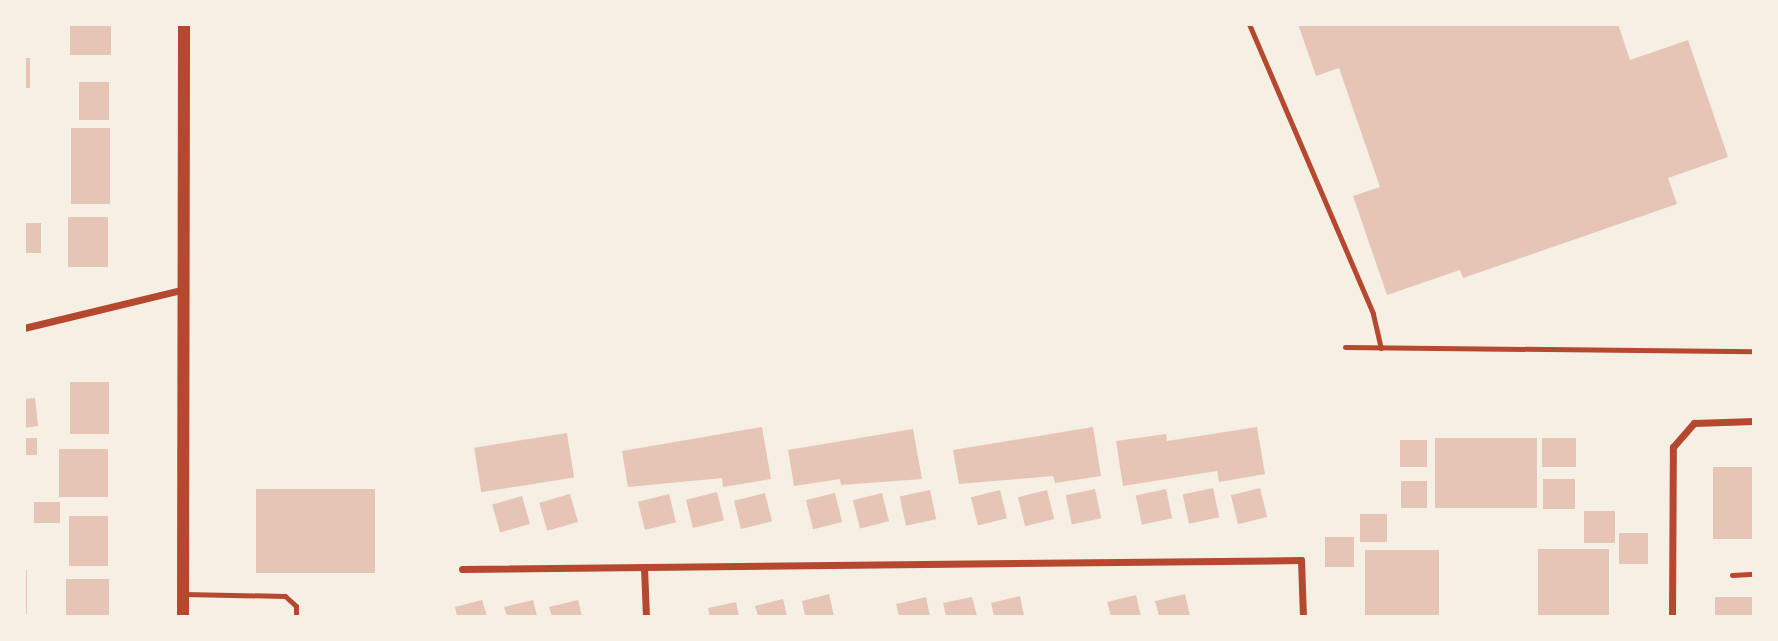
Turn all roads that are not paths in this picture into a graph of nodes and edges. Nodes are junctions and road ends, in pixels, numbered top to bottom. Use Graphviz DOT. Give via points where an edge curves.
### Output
graph roads {
  1 [pos="184,24"];
  2 [pos="1249,24"];
  3 [pos="180,290"];
  4 [pos="24,328"];
  5 [pos="1345,347"];
  6 [pos="1381,348"];
  7 [pos="1754,351"];
  8 [pos="1754,421"];
  9 [pos="644,567"];
  10 [pos="462,569"];
  11 [pos="1754,574"];
  12 [pos="1732,575"];
  13 [pos="183,594"];
  14 [pos="183,617"];
  15 [pos="296,617"];
  16 [pos="646,617"];
  17 [pos="1303,617"];
  18 [pos="1672,617"];
  1 -- 3 [label="street"];
  2 -- 6 [label="lane" via="1373,314"];
  3 -- 4 [label="street"];
  3 -- 13 [label="street"];
  5 -- 6 [label="lane"];
  6 -- 7 [label="lane"];
  8 -- 18 [label="street" via="1694,424 1673,447"];
  9 -- 10 [label="street"];
  9 -- 16 [label="street"];
  9 -- 17 [label="street" via="1301,560"];
  11 -- 12 [label="lane"];
  13 -- 14 [label="street"];
  13 -- 15 [label="lane" via="285,596 296,606"];
}
